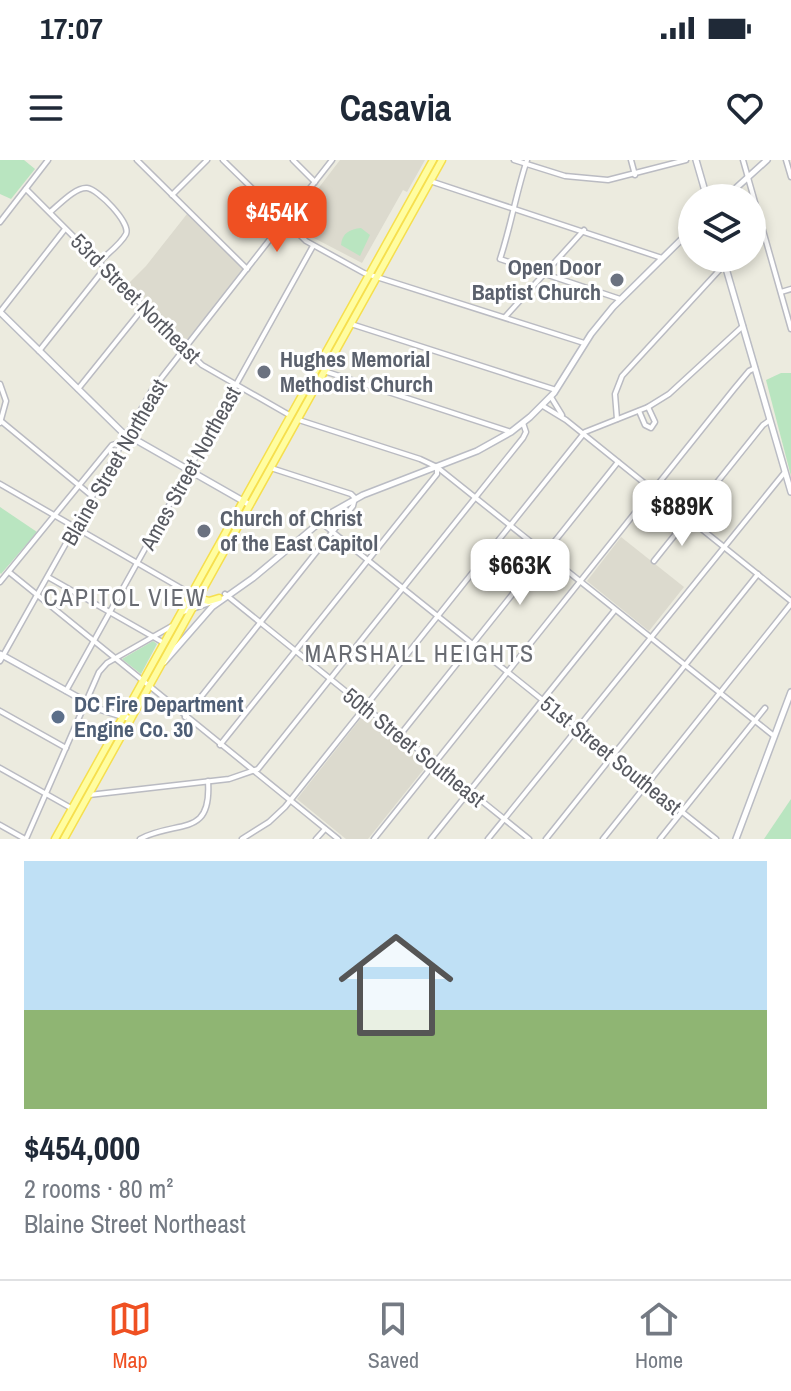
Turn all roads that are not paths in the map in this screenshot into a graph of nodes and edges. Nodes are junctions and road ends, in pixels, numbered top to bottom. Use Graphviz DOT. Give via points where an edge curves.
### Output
graph roads {
  1 [pos="48,160"];
  2 [pos="137,160"];
  3 [pos="207,160"];
  4 [pos="223,160"];
  5 [pos="293,160"];
  6 [pos="332,160"];
  7 [pos="433,160"];
  8 [pos="442,160"];
  9 [pos="514,160"];
  10 [pos="631,160"];
  11 [pos="686,160"];
  12 [pos="696,160"];
  13 [pos="743,160"];
  14 [pos="767,160"];
  15 [pos="786,160"];
  16 [pos="526,162"];
  17 [pos="635,175"];
  18 [pos="748,177"];
  19 [pos="791,177"];
  20 [pos="430,181"];
  21 [pos="315,182"];
  22 [pos="703,184"];
  23 [pos="740,184"];
  24 [pos="26,189"];
  25 [pos="172,195"];
  26 [pos="514,208"];
  27 [pos="50,212"];
  28 [pos="285,221"];
  29 [pos="0,222"];
  30 [pos="66,229"];
  31 [pos="584,230"];
  32 [pos="678,243"];
  33 [pos="313,246"];
  34 [pos="662,258"];
  35 [pos="99,262"];
  36 [pos="105,268"];
  37 [pos="247,269"];
  38 [pos="714,272"];
  39 [pos="727,272"];
  40 [pos="544,274"];
  41 [pos="373,276"];
  42 [pos="791,289"];
  43 [pos="781,292"];
  44 [pos="620,299"];
  45 [pos="144,307"];
  46 [pos="0,312"];
  47 [pos="505,318"];
  48 [pos="351,324"];
  49 [pos="743,326"];
  50 [pos="791,329"];
  51 [pos="585,343"];
  52 [pos="185,348"];
  53 [pos="39,351"];
  54 [pos="755,368"];
  55 [pos="324,371"];
  56 [pos="0,384"];
  57 [pos="236,385"];
  58 [pos="78,389"];
  59 [pos="556,390"];
  60 [pos="551,397"];
  61 [pos="543,406"];
  62 [pos="648,407"];
  63 [pos="639,411"];
  64 [pos="294,417"];
  65 [pos="617,419"];
  66 [pos="566,420"];
  67 [pos="770,420"];
  68 [pos="1,422"];
  69 [pos="523,423"];
  70 [pos="511,432"];
  71 [pos="583,434"];
  72 [pos="126,435"];
  73 [pos="122,442"];
  74 [pos="618,462"];
  75 [pos="437,467"];
  76 [pos="271,468"];
  77 [pos="189,470"];
  78 [pos="785,472"];
  79 [pos="0,484"];
  80 [pos="79,486"];
  81 [pos="653,490"];
  82 [pos="791,492"];
  83 [pos="92,496"];
  84 [pos="476,497"];
  85 [pos="355,498"];
  86 [pos="247,503"];
  87 [pos="54,517"];
  88 [pos="688,518"];
  89 [pos="319,521"];
  90 [pos="510,525"];
  91 [pos="74,528"];
  92 [pos="333,532"];
  93 [pos="723,547"];
  94 [pos="545,553"];
  95 [pos="368,560"];
  96 [pos="654,561"];
  97 [pos="137,564"];
  98 [pos="9,572"];
  99 [pos="758,574"];
  100 [pos="47,577"];
  101 [pos="580,581"];
  102 [pos="0,582"];
  103 [pos="402,588"];
  104 [pos="37,595"];
  105 [pos="195,596"];
  106 [pos="223,596"];
  107 [pos="791,603"];
  108 [pos="193,607"];
  109 [pos="615,609"];
  110 [pos="110,612"];
  111 [pos="180,613"];
  112 [pos="438,616"];
  113 [pos="260,623"];
  114 [pos="174,625"];
  115 [pos="153,637"];
  116 [pos="650,637"];
  117 [pos="93,642"];
  118 [pos="164,643"];
  119 [pos="472,644"];
  120 [pos="295,651"];
  121 [pos="1,657"];
  122 [pos="115,659"];
  123 [pos="685,665"];
  124 [pos="160,666"];
  125 [pos="507,672"];
  126 [pos="329,679"];
  127 [pos="145,685"];
  128 [pos="66,691"];
  129 [pos="791,692"];
  130 [pos="720,693"];
  131 [pos="542,700"];
  132 [pos="86,702"];
  133 [pos="365,708"];
  134 [pos="765,708"];
  135 [pos="0,711"];
  136 [pos="127,717"];
  137 [pos="185,717"];
  138 [pos="755,721"];
  139 [pos="577,728"];
  140 [pos="400,735"];
  141 [pos="774,736"];
  142 [pos="220,745"];
  143 [pos="66,748"];
  144 [pos="612,756"];
  145 [pos="435,763"];
  146 [pos="0,768"];
  147 [pos="252,770"];
  148 [pos="97,781"];
  149 [pos="208,781"];
  150 [pos="647,784"];
  151 [pos="470,791"];
  152 [pos="106,792"];
  153 [pos="46,794"];
  154 [pos="89,795"];
  155 [pos="290,801"];
  156 [pos="72,808"];
  157 [pos="682,812"];
  158 [pos="504,819"];
  159 [pos="0,825"];
  160 [pos="325,829"];
  161 [pos="708,832"];
  162 [pos="26,839"];
  163 [pos="55,839"];
  164 [pos="64,839"];
  165 [pos="140,839"];
  166 [pos="242,839"];
  167 [pos="316,839"];
  168 [pos="338,839"];
  169 [pos="374,839"];
  170 [pos="431,839"];
  171 [pos="488,839"];
  172 [pos="529,839"];
  173 [pos="546,839"];
  174 [pos="603,839"];
  175 [pos="660,839"];
  176 [pos="702,839"];
  177 [pos="716,839"];
  178 [pos="736,839"];
  1 -- 24 [label="street"];
  2 -- 25 [label="street"];
  3 -- 25 [label="street"];
  4 -- 28 [label="street"];
  5 -- 21 [label="street"];
  6 -- 21 [label="street, Blaine Street Northeast"];
  7 -- 41 [label="main road"];
  8 -- 20 [label="main road"];
  9 -- 16 [label="street"];
  10 -- 17 [label="street"];
  11 -- 17 [label="street"];
  12 -- 22 [label="main road"];
  13 -- 18 [label="street"];
  14 -- 18 [label="main road"];
  15 -- 19 [label="street"];
  16 -- 17 [label="street" via="592,180"];
  16 -- 26 [label="street"];
  18 -- 23 [label="main road"];
  18 -- 43 [label="street"];
  20 -- 26 [label="street"];
  20 -- 41 [label="main road"];
  21 -- 28 [label="street, Blaine Street Northeast"];
  24 -- 27 [label="street, 53rd Street Northeast"];
  24 -- 29 [label="street"];
  25 -- 37 [label="street"];
  26 -- 31 [label="street"];
  26 -- 40 [label="street" via="500,259"];
  27 -- 30 [label="street, 53rd Street Northeast"];
  27 -- 35 [label="street" via="87,188 124,220 126,235"];
  28 -- 33 [label="street"];
  28 -- 37 [label="street, Blaine Street Northeast"];
  30 -- 35 [label="street, 53rd Street Northeast"];
  30 -- 46 [label="street"];
  31 -- 34 [label="street"];
  31 -- 40 [label="street"];
  32 -- 34 [label="main road"];
  33 -- 41 [label="street"];
  33 -- 57 [label="street, Ames Street Northeast"];
  34 -- 44 [label="main road"];
  35 -- 36 [label="street, 53rd Street Northeast"];
  36 -- 45 [label="street, 53rd Street Northeast"];
  36 -- 53 [label="street"];
  37 -- 52 [label="street, Blaine Street Northeast"];
  38 -- 65 [label="street" via="622,376 615,394"];
  39 -- 49 [label="main road"];
  40 -- 44 [label="street"];
  40 -- 47 [label="street"];
  41 -- 47 [label="street"];
  41 -- 48 [label="main road"];
  41 -- 64 [label="main road"];
  42 -- 43 [label="street"];
  43 -- 50 [label="street"];
  44 -- 51 [label="main road"];
  45 -- 52 [label="street, 53rd Street Northeast"];
  45 -- 58 [label="street"];
  46 -- 53 [label="main road"];
  47 -- 51 [label="street"];
  48 -- 55 [label="main road"];
  48 -- 59 [label="street"];
  49 -- 54 [label="main road"];
  49 -- 62 [label="street" via="680,386"];
  51 -- 59 [label="main road"];
  52 -- 57 [label="street, 53rd Street Northeast"];
  52 -- 72 [label="street, Blaine Street Northeast"];
  53 -- 58 [label="main road"];
  54 -- 67 [label="main road"];
  54 -- 81 [label="street"];
  55 -- 64 [label="main road"];
  55 -- 70 [label="street"];
  56 -- 68 [label="street" via="6,399"];
  57 -- 64 [label="street, 53rd Street Northeast"];
  57 -- 77 [label="street, Ames Street Northeast"];
  58 -- 72 [label="main road"];
  59 -- 60 [label="main road"];
  60 -- 61 [label="main road"];
  60 -- 66 [label="street"];
  61 -- 66 [label="street"];
  61 -- 69 [label="main road"];
  62 -- 63 [label="street"];
  62 -- 63 [label="street" via="655,422 651,428"];
  63 -- 65 [label="street"];
  64 -- 75 [label="street, 53rd Street Northeast"];
  64 -- 76 [label="main road"];
  64 -- 86 [label="main road"];
  65 -- 71 [label="street"];
  66 -- 71 [label="street"];
  67 -- 78 [label="main road"];
  67 -- 88 [label="street"];
  68 -- 80 [label="street"];
  69 -- 70 [label="main road"];
  69 -- 84 [label="street" via="524,437"];
  70 -- 75 [label="main road"];
  71 -- 74 [label="street"];
  71 -- 90 [label="street"];
  72 -- 73 [label="street, Blaine Street Northeast"];
  72 -- 77 [label="main road"];
  73 -- 80 [label="street" via="112,445"];
  73 -- 83 [label="street, Blaine Street Northeast"];
  74 -- 81 [label="street"];
  74 -- 94 [label="street"];
  75 -- 84 [label="street, 53rd Street Northeast"];
  75 -- 85 [label="main road"];
  75 -- 95 [label="street" via="436,476"];
  76 -- 85 [label="street"];
  76 -- 86 [label="main road"];
  77 -- 86 [label="main road"];
  77 -- 97 [label="street, Ames Street Northeast"];
  78 -- 82 [label="main road"];
  78 -- 93 [label="street"];
  79 -- 87 [label="street"];
  80 -- 83 [label="street"];
  80 -- 87 [label="street"];
  81 -- 88 [label="street"];
  81 -- 101 [label="street"];
  83 -- 91 [label="street, Blaine Street Northeast"];
  84 -- 90 [label="street, 53rd Street Northeast"];
  84 -- 103 [label="street"];
  85 -- 89 [label="main road"];
  85 -- 92 [label="street"];
  86 -- 105 [label="main road"];
  87 -- 91 [label="street"];
  87 -- 98 [label="street"];
  88 -- 93 [label="street"];
  88 -- 96 [label="street"];
  89 -- 92 [label="street, 51st Street Southeast"];
  89 -- 106 [label="main road"];
  90 -- 94 [label="street, 53rd Street Northeast"];
  90 -- 112 [label="street"];
  91 -- 97 [label="street"];
  91 -- 100 [label="street, Blaine Street Northeast"];
  92 -- 95 [label="street, 51st Street Southeast"];
  92 -- 113 [label="street"];
  93 -- 99 [label="street"];
  93 -- 116 [label="street"];
  94 -- 101 [label="street, 53rd Street Northeast"];
  94 -- 119 [label="street"];
  95 -- 103 [label="street, 51st Street Southeast"];
  95 -- 120 [label="street"];
  97 -- 105 [label="street"];
  97 -- 110 [label="street, Ames Street Northeast"];
  98 -- 102 [label="street"];
  98 -- 104 [label="street"];
  99 -- 107 [label="street"];
  99 -- 123 [label="street"];
  100 -- 104 [label="street, Blaine Street Northeast"];
  100 -- 110 [label="street"];
  101 -- 109 [label="street, 53rd Street Northeast"];
  101 -- 125 [label="street"];
  103 -- 112 [label="street, 51st Street Southeast"];
  103 -- 126 [label="street"];
  104 -- 117 [label="street"];
  104 -- 121 [label="street, Blaine Street Northeast"];
  105 -- 106 [label="main road" via="209,601"];
  105 -- 108 [label="main road"];
  105 -- 111 [label="main road"];
  106 -- 108 [label="main road"];
  106 -- 113 [label="street, 50th Street Southeast"];
  106 -- 124 [label="main road"];
  107 -- 130 [label="street"];
  108 -- 111 [label="main road"];
  108 -- 124 [label="main road"];
  109 -- 116 [label="street, 53rd Street Northeast"];
  109 -- 131 [label="street"];
  110 -- 115 [label="street"];
  110 -- 117 [label="street, Ames Street Northeast"];
  111 -- 114 [label="main road"];
  112 -- 119 [label="street, 51st Street Southeast"];
  112 -- 133 [label="street"];
  113 -- 120 [label="street, 50th Street Southeast"];
  113 -- 137 [label="street"];
  114 -- 115 [label="street"];
  114 -- 118 [label="main road"];
  115 -- 118 [label="street"];
  115 -- 122 [label="street"];
  116 -- 123 [label="street, 53rd Street Northeast"];
  116 -- 139 [label="street"];
  117 -- 122 [label="street"];
  117 -- 128 [label="street, Ames Street Northeast"];
  118 -- 127 [label="main road"];
  119 -- 125 [label="street, 51st Street Southeast"];
  119 -- 140 [label="street"];
  120 -- 126 [label="street, 50th Street Southeast"];
  120 -- 142 [label="street"];
  121 -- 128 [label="main road"];
  122 -- 127 [label="street"];
  122 -- 132 [label="street" via="99,672"];
  123 -- 130 [label="street, 53rd Street Northeast"];
  123 -- 144 [label="street"];
  124 -- 127 [label="main road"];
  125 -- 131 [label="street, 51st Street Southeast"];
  125 -- 145 [label="street"];
  126 -- 133 [label="street, 50th Street Southeast"];
  126 -- 147 [label="street" via="259,768"];
  127 -- 136 [label="main road"];
  127 -- 137 [label="street"];
  128 -- 132 [label="main road"];
  129 -- 141 [label="main road"];
  130 -- 138 [label="street, 53rd Street Northeast"];
  130 -- 150 [label="street"];
  131 -- 139 [label="street, 51st Street Southeast"];
  131 -- 151 [label="street"];
  132 -- 136 [label="main road"];
  132 -- 143 [label="street"];
  133 -- 140 [label="street, 50th Street Southeast"];
  133 -- 155 [label="street"];
  134 -- 138 [label="street"];
  135 -- 143 [label="street"];
  136 -- 148 [label="main road"];
  136 -- 156 [label="main road"];
  137 -- 142 [label="street"];
  138 -- 141 [label="street, 53rd Street Northeast"];
  138 -- 157 [label="street"];
  139 -- 144 [label="street, 51st Street Southeast"];
  139 -- 158 [label="street"];
  140 -- 145 [label="street, 50th Street Southeast"];
  141 -- 178 [label="main road"];
  142 -- 147 [label="street"];
  143 -- 153 [label="street"];
  144 -- 150 [label="street, 51st Street Southeast"];
  144 -- 173 [label="street"];
  145 -- 151 [label="street, 50th Street Southeast"];
  145 -- 169 [label="street"];
  146 -- 153 [label="street"];
  147 -- 149 [label="street" via="234,779"];
  147 -- 155 [label="street"];
  148 -- 152 [label="street"];
  148 -- 154 [label="main road"];
  149 -- 152 [label="street"];
  149 -- 165 [label="street" via="208,807 199,821"];
  150 -- 157 [label="street, 51st Street Southeast"];
  150 -- 174 [label="street"];
  151 -- 158 [label="street, 50th Street Southeast"];
  151 -- 170 [label="street"];
  152 -- 154 [label="street"];
  153 -- 156 [label="street"];
  153 -- 162 [label="street"];
  154 -- 164 [label="main road"];
  155 -- 160 [label="street"];
  155 -- 166 [label="street"];
  156 -- 163 [label="main road"];
  157 -- 161 [label="street, 51st Street Southeast"];
  157 -- 175 [label="street"];
  158 -- 171 [label="street"];
  158 -- 172 [label="street, 50th Street Southeast"];
  159 -- 162 [label="street"];
  160 -- 167 [label="street"];
  160 -- 168 [label="street"];
  161 -- 176 [label="street"];
  161 -- 177 [label="street, 51st Street Southeast"];
}
